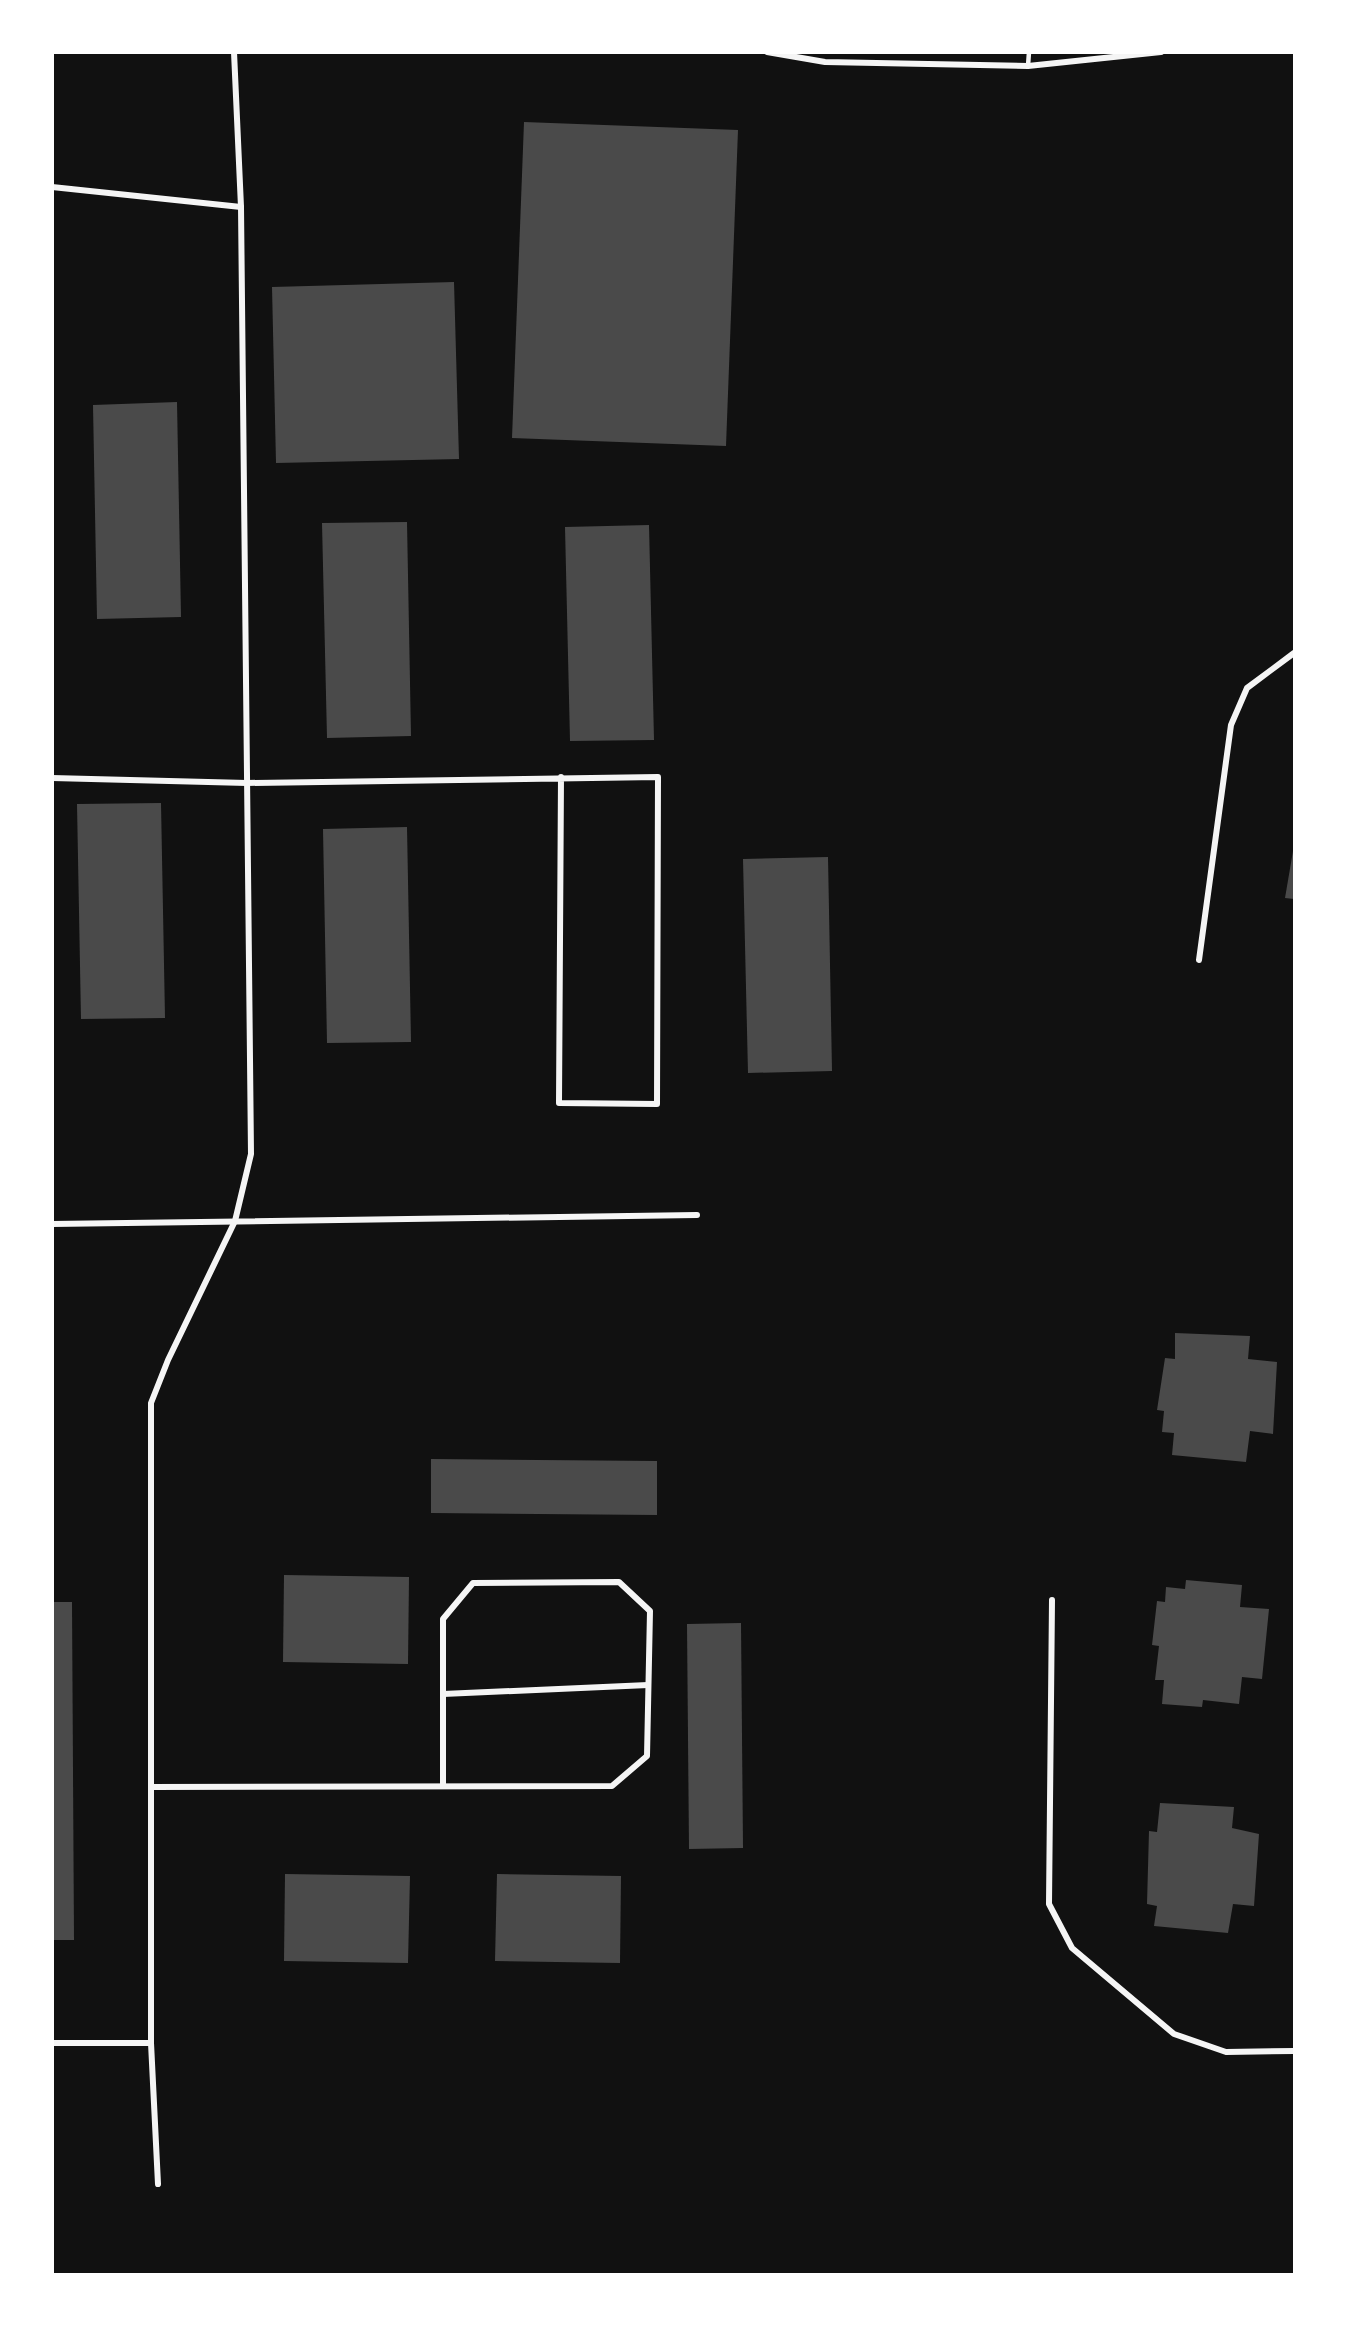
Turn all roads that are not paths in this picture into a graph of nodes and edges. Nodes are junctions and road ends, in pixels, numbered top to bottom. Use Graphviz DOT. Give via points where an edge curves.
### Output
graph roads {
  1 [pos="234,52"];
  2 [pos="767,52"];
  3 [pos="1029,52"];
  4 [pos="1161,52"];
  5 [pos="1028,66"];
  6 [pos="52,186"];
  7 [pos="241,207"];
  8 [pos="1294,653"];
  9 [pos="561,777"];
  10 [pos="52,778"];
  11 [pos="247,783"];
  12 [pos="1199,960"];
  13 [pos="697,1215"];
  14 [pos="235,1221"];
  15 [pos="52,1224"];
  16 [pos="1052,1600"];
  17 [pos="648,1685"];
  18 [pos="443,1694"];
  19 [pos="443,1786"];
  20 [pos="151,1787"];
  21 [pos="52,2043"];
  22 [pos="151,2043"];
  23 [pos="1294,2051"];
  24 [pos="158,2184"];
  1 -- 7 [label="street"];
  2 -- 5 [label="street" via="825,62"];
  3 -- 5 [label="lane"];
  4 -- 5 [label="street"];
  6 -- 7 [label="street"];
  7 -- 11 [label="street"];
  8 -- 12 [label="street" via="1247,688 1231,726"];
  9 -- 9 [label="street" via="658,777 657,1104 559,1103"];
  9 -- 11 [label="street"];
  10 -- 11 [label="street"];
  11 -- 14 [label="street" via="251,1154"];
  13 -- 14 [label="street"];
  14 -- 15 [label="street"];
  14 -- 20 [label="street" via="151,1403"];
  16 -- 23 [label="street" via="1049,1904 1072,1948 1174,2034 1226,2052"];
  17 -- 18 [label="street"];
  17 -- 18 [label="street" via="650,1611 620,1582 474,1583 443,1619"];
  17 -- 19 [label="street" via="647,1756 612,1785"];
  18 -- 19 [label="street"];
  19 -- 20 [label="street"];
  20 -- 22 [label="street"];
  21 -- 22 [label="street"];
  22 -- 24 [label="street"];
}
